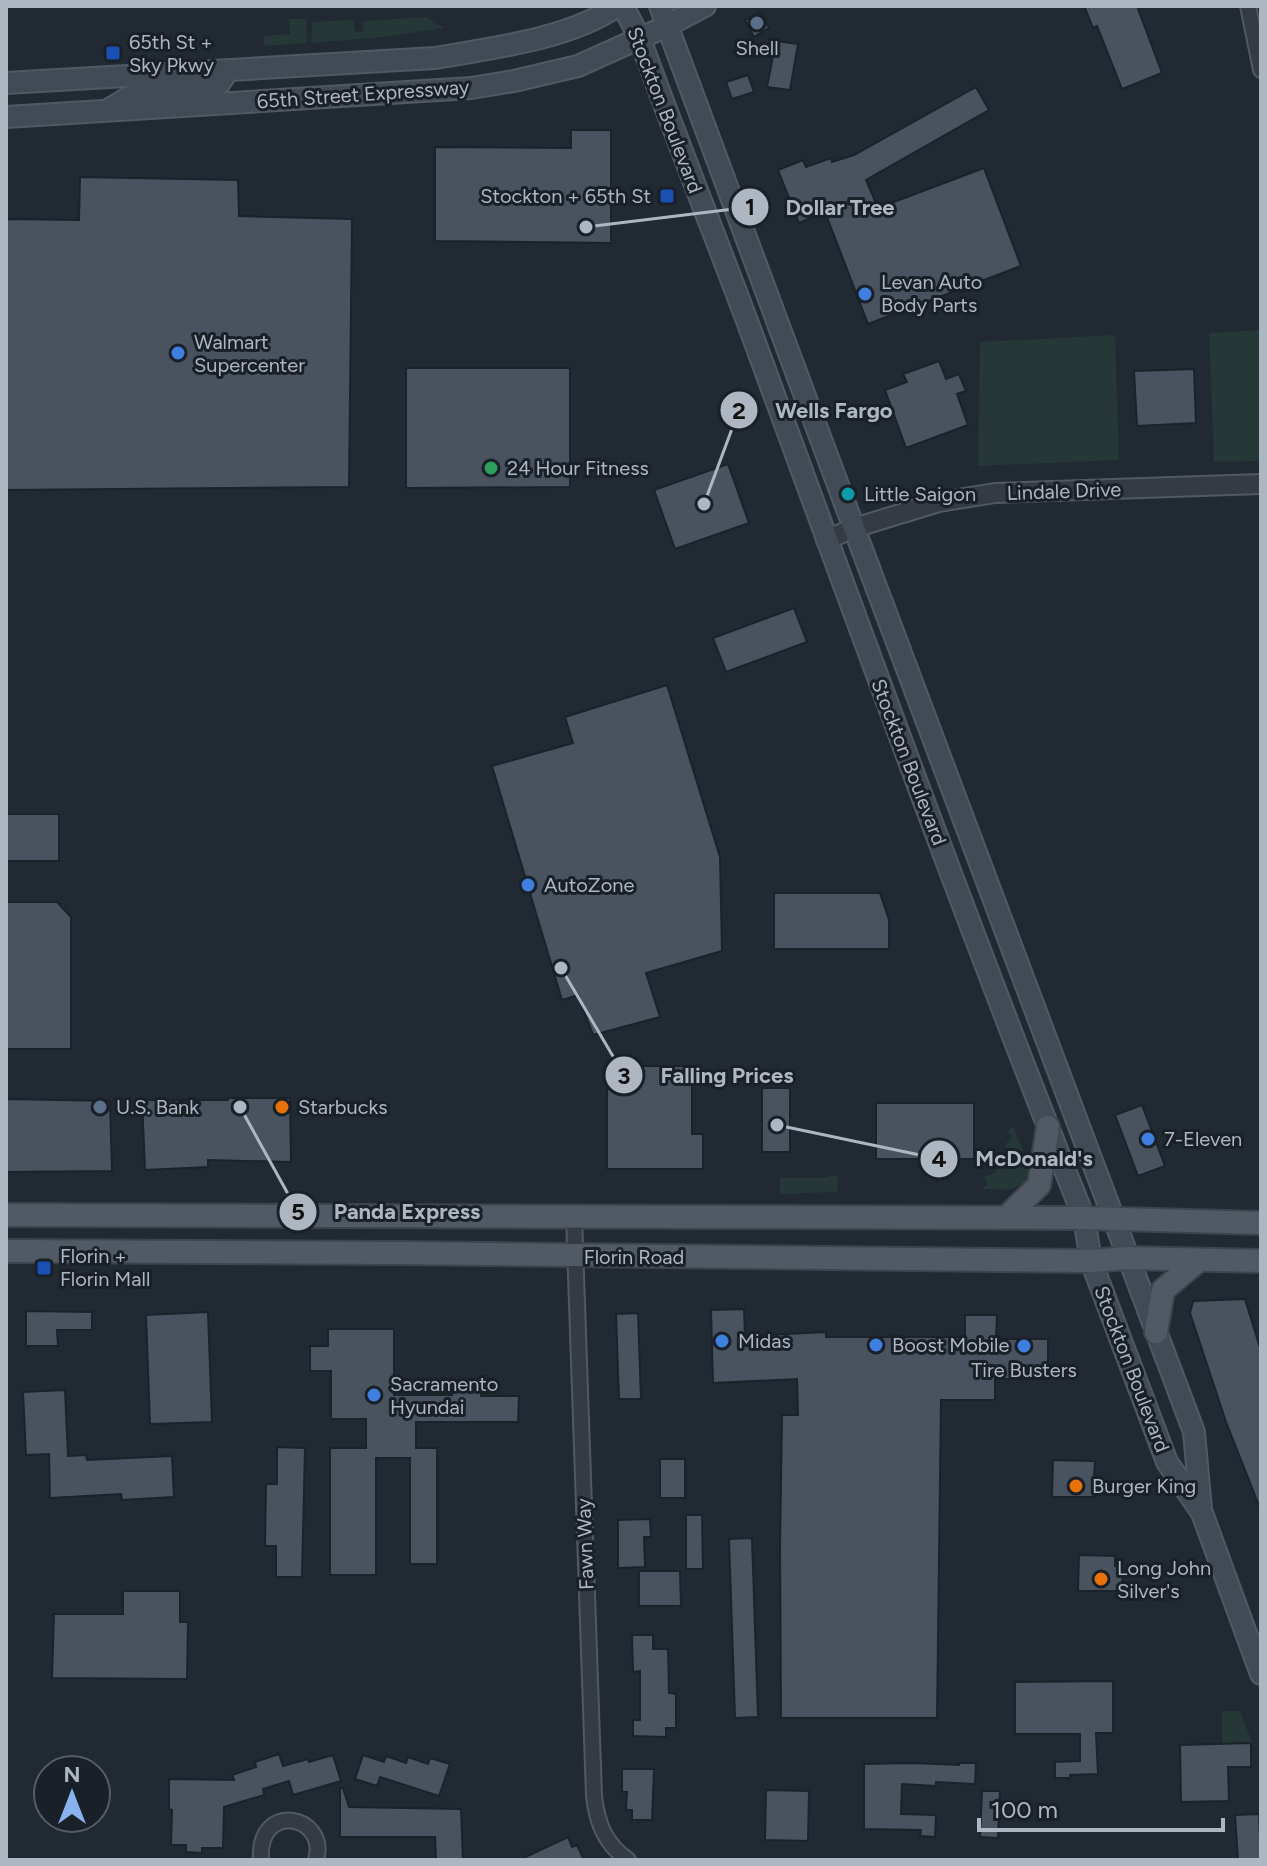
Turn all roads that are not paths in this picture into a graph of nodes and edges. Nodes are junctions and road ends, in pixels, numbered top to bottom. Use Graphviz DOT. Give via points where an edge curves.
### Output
graph roads {
  1 [pos="620,6"];
  2 [pos="660,6"];
  3 [pos="705,6"];
  4 [pos="1248,6"];
  5 [pos="667,26"];
  6 [pos="640,39"];
  7 [pos="379,61"];
  8 [pos="1261,70"];
  9 [pos="227,71"];
  10 [pos="6,83"];
  11 [pos="253,101"];
  12 [pos="108,110"];
  13 [pos="6,117"];
  14 [pos="1261,484"];
  15 [pos="854,528"];
  16 [pos="826,540"];
  17 [pos="1048,1127"];
  18 [pos="6,1215"];
  19 [pos="574,1217"];
  20 [pos="1006,1218"];
  21 [pos="1084,1218"];
  22 [pos="1113,1219"];
  23 [pos="1261,1223"];
  24 [pos="6,1251"];
  25 [pos="575,1256"];
  26 [pos="1128,1258"];
  27 [pos="1199,1260"];
  28 [pos="1091,1261"];
  29 [pos="1261,1261"];
  30 [pos="1156,1332"];
  31 [pos="1202,1513"];
  32 [pos="1261,1674"];
  33 [pos="261,1860"];
  34 [pos="316,1860"];
  35 [pos="628,1860"];
  1 -- 6 [label="main road, Stockton Boulevard"];
  1 -- 7 [label="main road, 65th Street Expressway" via="546,36 435,58"];
  2 -- 5 [label="main road, Stockton Boulevard"];
  3 -- 5 [label="main road, 65th Street Expressway"];
  4 -- 8 [label="street"];
  5 -- 6 [label="main road, 65th Street Expressway"];
  5 -- 15 [label="main road, Stockton Boulevard"];
  6 -- 11 [label="main road, 65th Street Expressway" via="578,66 471,88"];
  6 -- 16 [label="main road, Stockton Boulevard"];
  7 -- 9 [label="main road, 65th Street Expressway"];
  7 -- 11 [label="main road" via="343,74 263,79 252,84"];
  9 -- 10 [label="main road, 65th Street Expressway"];
  9 -- 12 [label="main road" via="219,84 140,91"];
  11 -- 12 [label="main road, 65th Street Expressway"];
  12 -- 13 [label="main road, 65th Street Expressway"];
  14 -- 15 [label="street, Lindale Drive" via="995,493 939,502"];
  15 -- 16 [label="street, Lindale Drive"];
  15 -- 22 [label="main road, Stockton Boulevard"];
  16 -- 17 [label="main road, Stockton Boulevard"];
  17 -- 20 [label="main road" via="1039,1185"];
  17 -- 21 [label="main road, Stockton Boulevard"];
  18 -- 19 [label="main road, Florin Road"];
  19 -- 20 [label="main road, Florin Road"];
  19 -- 25 [label="street, Fawn Way"];
  20 -- 21 [label="main road, Florin Road"];
  21 -- 22 [label="main road, Florin Road"];
  21 -- 28 [label="main road, Stockton Boulevard"];
  22 -- 23 [label="main road, Florin Road"];
  22 -- 26 [label="main road, Stockton Boulevard"];
  24 -- 25 [label="main road, Florin Road"];
  25 -- 28 [label="main road, Florin Road"];
  25 -- 35 [label="street, Fawn Way" via="594,1796 602,1831"];
  26 -- 27 [label="main road, Florin Road"];
  26 -- 28 [label="main road, Florin Road"];
  26 -- 30 [label="main road, Stockton Boulevard"];
  27 -- 29 [label="main road, Florin Road"];
  27 -- 30 [label="main road" via="1163,1290"];
  28 -- 31 [label="main road, Stockton Boulevard" via="1167,1462"];
  30 -- 31 [label="main road, Stockton Boulevard" via="1194,1432"];
  31 -- 32 [label="main road, Stockton Boulevard"];
  33 -- 34 [label="street" via="264,1834 289,1820 308,1827 316,1837"];
}
